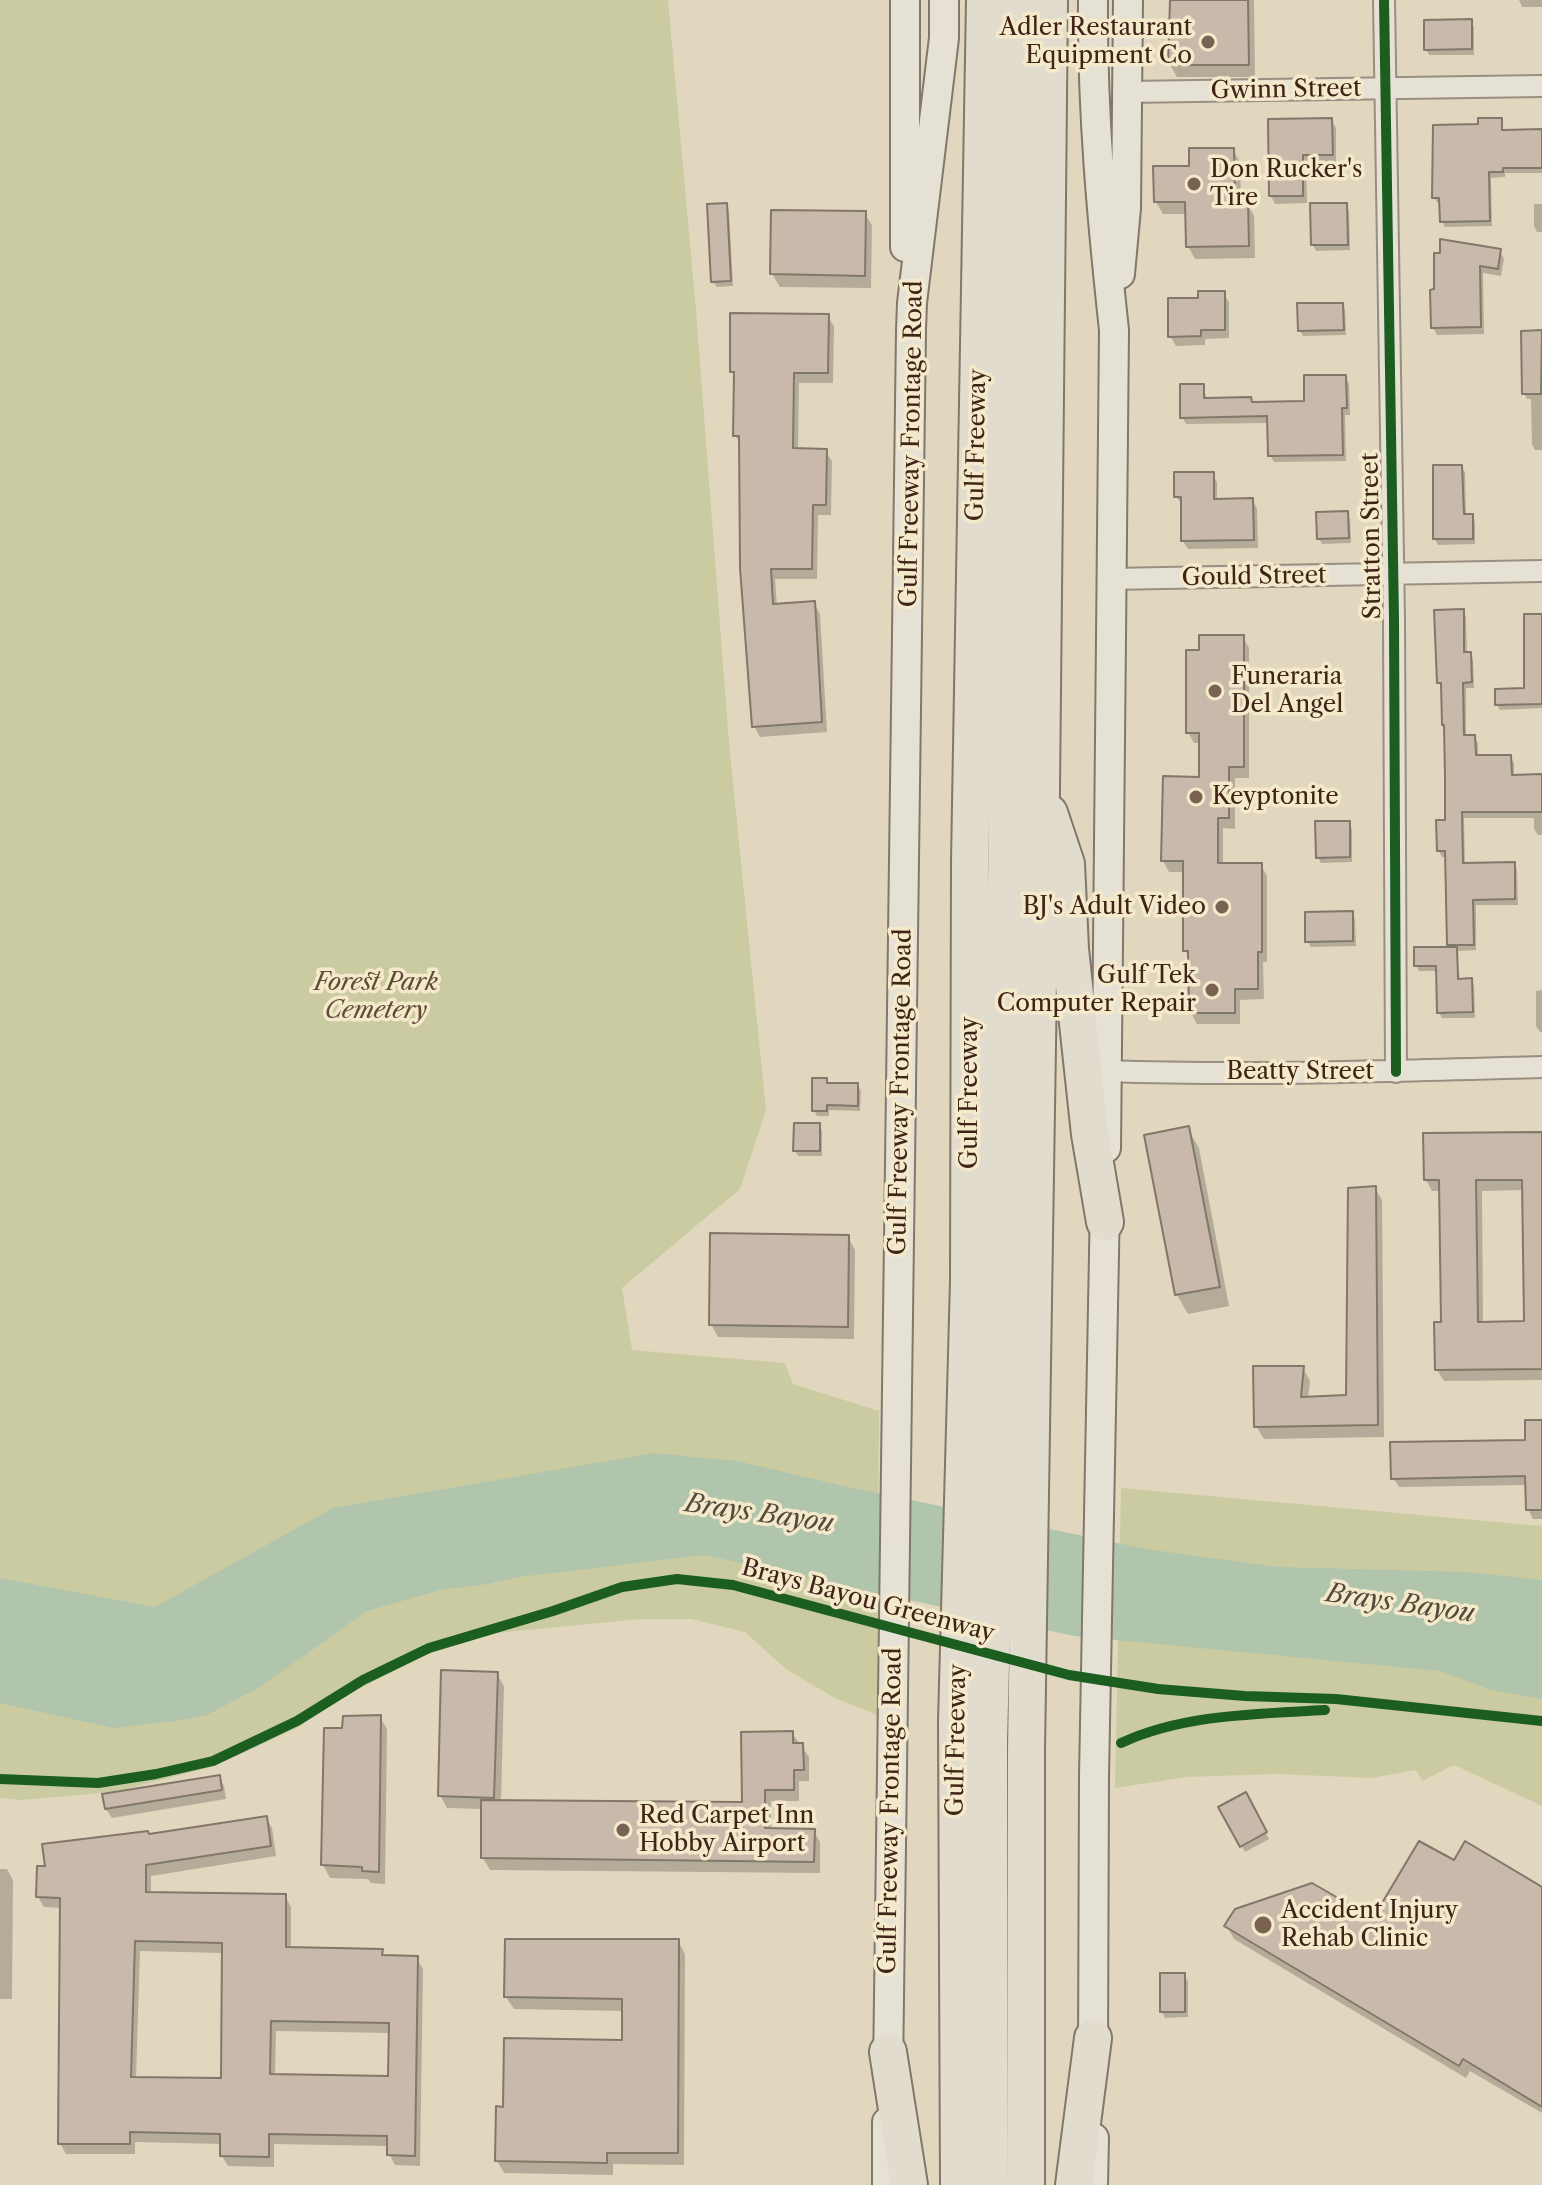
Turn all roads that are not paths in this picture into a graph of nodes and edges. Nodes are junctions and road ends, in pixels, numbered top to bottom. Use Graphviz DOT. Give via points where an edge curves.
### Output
graph roads {
  1 [pos="905,0"];
  2 [pos="944,0"];
  3 [pos="985,0"];
  4 [pos="1017,0"];
  5 [pos="1049,0"];
  6 [pos="1093,0"];
  7 [pos="1128,0"];
  8 [pos="1384,0"];
  9 [pos="1542,86"];
  10 [pos="1385,88"];
  11 [pos="1127,92"];
  12 [pos="1015,121"];
  13 [pos="912,303"];
  14 [pos="1114,330"];
  15 [pos="1542,571"];
  16 [pos="1392,574"];
  17 [pos="1110,579"];
  18 [pos="1041,789"];
  19 [pos="1542,1067"];
  20 [pos="1106,1071"];
  21 [pos="1396,1072"];
  22 [pos="1105,1222"];
  23 [pos="1001,1286"];
  24 [pos="1093,2038"];
  25 [pos="888,2052"];
  26 [pos="887,2185"];
  27 [pos="909,2185"];
  28 [pos="959,2185"];
  29 [pos="990,2185"];
  30 [pos="1026,2185"];
  31 [pos="1074,2185"];
  32 [pos="1093,2185"];
  1 -- 13 [label="main road" via="904,235"];
  2 -- 13 [label="main road, Gulf Freeway Frontage Road"];
  3 -- 12 [label="highway, Gulf Freeway"];
  4 -- 12 [label="highway, Gulf Freeway"];
  5 -- 12 [label="highway, Gulf Freeway"];
  6 -- 14 [label="main road" via="1092,77"];
  7 -- 11 [label="main road"];
  8 -- 10 [label="street, Stratton Street"];
  9 -- 10 [label="street, Gwinn Street"];
  10 -- 11 [label="street, Gwinn Street"];
  10 -- 16 [label="street, Stratton Street"];
  11 -- 14 [label="main road" via="1126,208"];
  12 -- 18 [label="highway, Gulf Freeway"];
  12 -- 23 [label="highway, Gulf Freeway"];
  13 -- 25 [label="main road, Gulf Freeway Frontage Road"];
  14 -- 17 [label="main road"];
  15 -- 16 [label="street, Gould Street"];
  16 -- 17 [label="street, Gould Street"];
  16 -- 21 [label="street, Stratton Street"];
  17 -- 20 [label="main road"];
  18 -- 22 [label="highway" via="1066,864 1090,1134"];
  18 -- 23 [label="highway, Gulf Freeway"];
  19 -- 21 [label="street, Beatty Street"];
  20 -- 21 [label="street, Beatty Street"];
  20 -- 22 [label="main road"];
  22 -- 24 [label="main road"];
  23 -- 28 [label="highway, Gulf Freeway" via="957,1721"];
  23 -- 29 [label="highway, Gulf Freeway" via="989,1740"];
  23 -- 30 [label="highway, Gulf Freeway" via="1026,1750"];
  24 -- 31 [label="highway"];
  24 -- 32 [label="main road"];
  25 -- 26 [label="main road, Gulf Freeway Frontage Road"];
  25 -- 27 [label="highway"];
}
